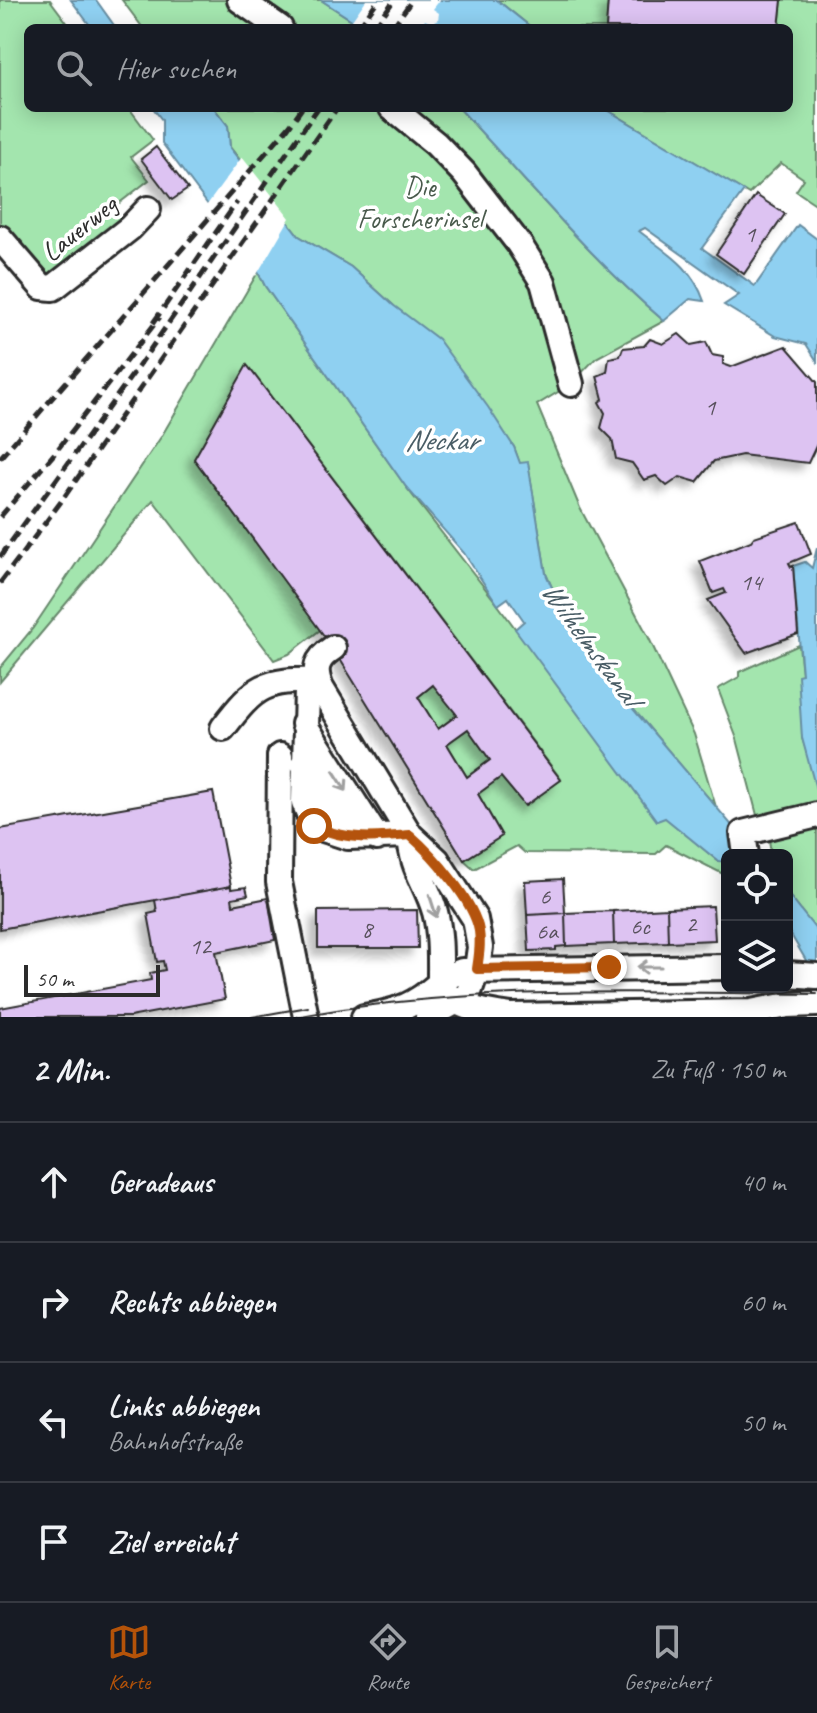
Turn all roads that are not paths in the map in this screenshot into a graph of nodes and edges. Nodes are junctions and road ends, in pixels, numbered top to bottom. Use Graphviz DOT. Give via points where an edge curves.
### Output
graph roads {
  1 [pos="240,0"];
  2 [pos="274,24"];
  3 [pos="397,112"];
  4 [pos="148,209"];
  5 [pos="4,252"];
  6 [pos="571,384"];
  7 [pos="333,648"];
  8 [pos="318,681"];
  9 [pos="304,724"];
  10 [pos="223,728"];
  11 [pos="292,760"];
  12 [pos="811,816"];
  13 [pos="410,835"];
  14 [pos="377,838"];
  15 [pos="745,844"];
  16 [pos="721,967"];
  17 [pos="477,969"];
  18 [pos="440,982"];
  19 [pos="459,1002"];
  20 [pos="764,1003"];
  21 [pos="817,1004"];
  22 [pos="506,1016"];
  23 [pos="306,1017"];
  24 [pos="364,1017"];
  25 [pos="428,1017"];
  1 -- 2 [label="street"];
  3 -- 6 [label="street" via="464,173 519,244 543,282"];
  4 -- 5 [label="street, Lauerweg" via="53,288 42,287"];
  7 -- 8 [label="street" via="318,661"];
  8 -- 9 [label="street" via="307,690"];
  8 -- 10 [label="street" via="271,683 242,703"];
  8 -- 13 [label="street"];
  9 -- 11 [label="street"];
  9 -- 14 [label="street, one-way"];
  11 -- 14 [label="street" via="348,837"];
  11 -- 23 [label="street" via="279,882"];
  12 -- 15 [label="street"];
  13 -- 14 [label="street"];
  13 -- 17 [label="street" via="437,860 475,919 480,937"];
  13 -- 18 [label="street, one-way" via="413,863 437,916"];
  16 -- 17 [label="street, one-way"];
  17 -- 18 [label="street"];
  17 -- 19 [label="street" via="468,995"];
  18 -- 19 [label="street"];
  18 -- 24 [label="street" via="401,1008"];
  19 -- 22 [label="street"];
  19 -- 25 [label="street"];
  20 -- 21 [label="street"];
  20 -- 22 [label="street"];
}
